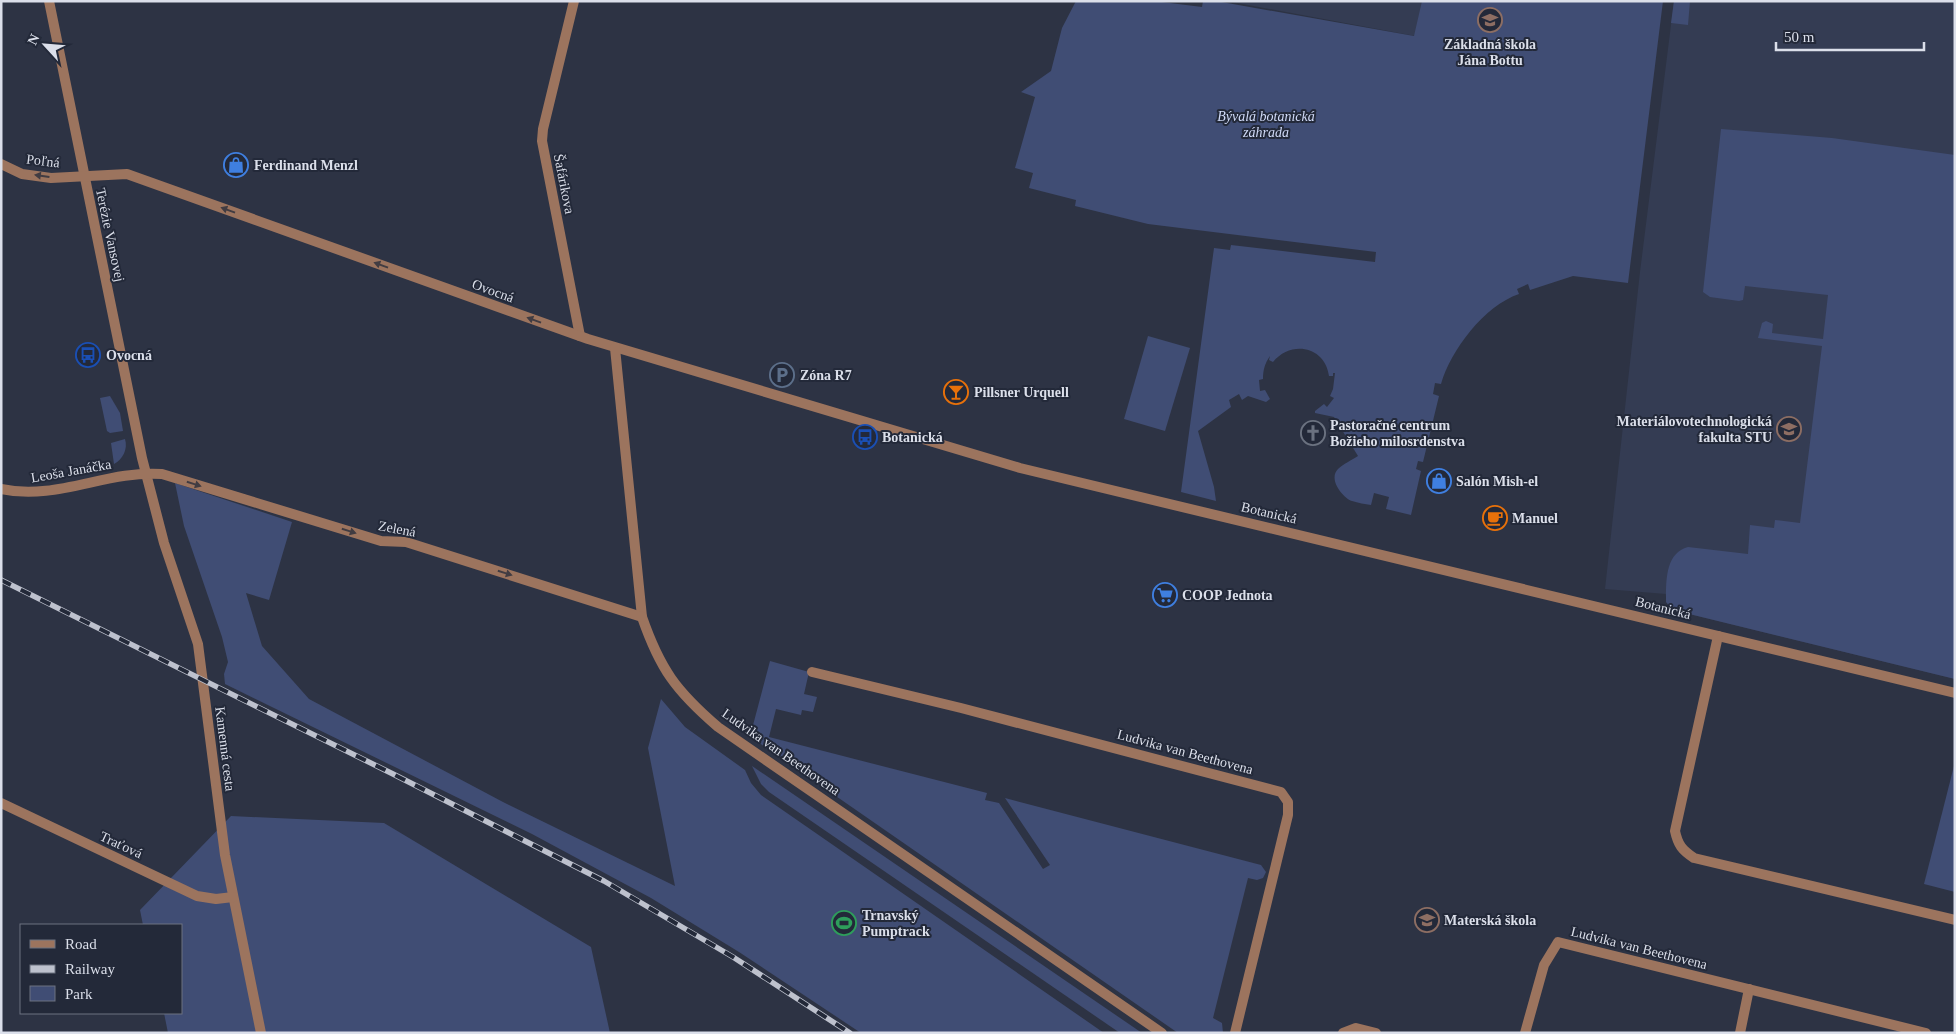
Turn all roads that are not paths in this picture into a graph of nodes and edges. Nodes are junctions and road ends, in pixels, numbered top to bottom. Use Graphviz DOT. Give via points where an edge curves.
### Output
graph roads {
  1 [pos="49,1"];
  2 [pos="573,2"];
  3 [pos="1,164"];
  4 [pos="84,176"];
  5 [pos="580,336"];
  6 [pos="615,348"];
  7 [pos="146,473"];
  8 [pos="1,489"];
  9 [pos="642,616"];
  10 [pos="1718,636"];
  11 [pos="812,672"];
  12 [pos="1955,693"];
  13 [pos="1,803"];
  14 [pos="233,897"];
  15 [pos="1955,920"];
  16 [pos="1749,989"];
  17 [pos="261,1033"];
  18 [pos="1162,1033"];
  19 [pos="1235,1033"];
  20 [pos="1343,1033"];
  21 [pos="1376,1033"];
  22 [pos="1525,1033"];
  23 [pos="1740,1033"];
  24 [pos="1926,1033"];
  1 -- 4 [label="street, Terézie Vansovej"];
  2 -- 5 [label="street, Šafárikova" via="542,140"];
  4 -- 3 [label="street, Poľná, one-way" via="51,178 22,174"];
  5 -- 4 [label="street, Ovocná, one-way" via="127,174"];
  4 -- 7 [label="street, Terézie Vansovej"];
  5 -- 6 [label="street"];
  6 -- 9 [label="street, Ludvika van Beethovena"];
  6 -- 10 [label="street, Botanická" via="1020,468"];
  7 -- 8 [label="street, Leoša Janáčka" via="35,493"];
  7 -- 9 [label="street, Zelená, one-way" via="168,476 380,541 406,542"];
  7 -- 14 [label="street, Kamenná cesta" via="164,543 198,644 216,794"];
  9 -- 18 [label="street, Ludvika van Beethovena" via="653,649 678,691 718,727"];
  10 -- 12 [label="street, Botanická"];
  10 -- 15 [label="street" via="1675,831 1683,851 1694,858"];
  11 -- 19 [label="street, Ludvika van Beethovena" via="1281,792 1288,802 1288,815"];
  13 -- 14 [label="street, Traťová" via="197,896"];
  14 -- 17 [label="street, Kamenná cesta"];
  16 -- 22 [label="street, Ludvika van Beethovena" via="1558,942 1544,965"];
  16 -- 23 [label="street"];
  16 -- 24 [label="street, Ludvika van Beethovena"];
  20 -- 21 [label="street" via="1356,1028"];
}
